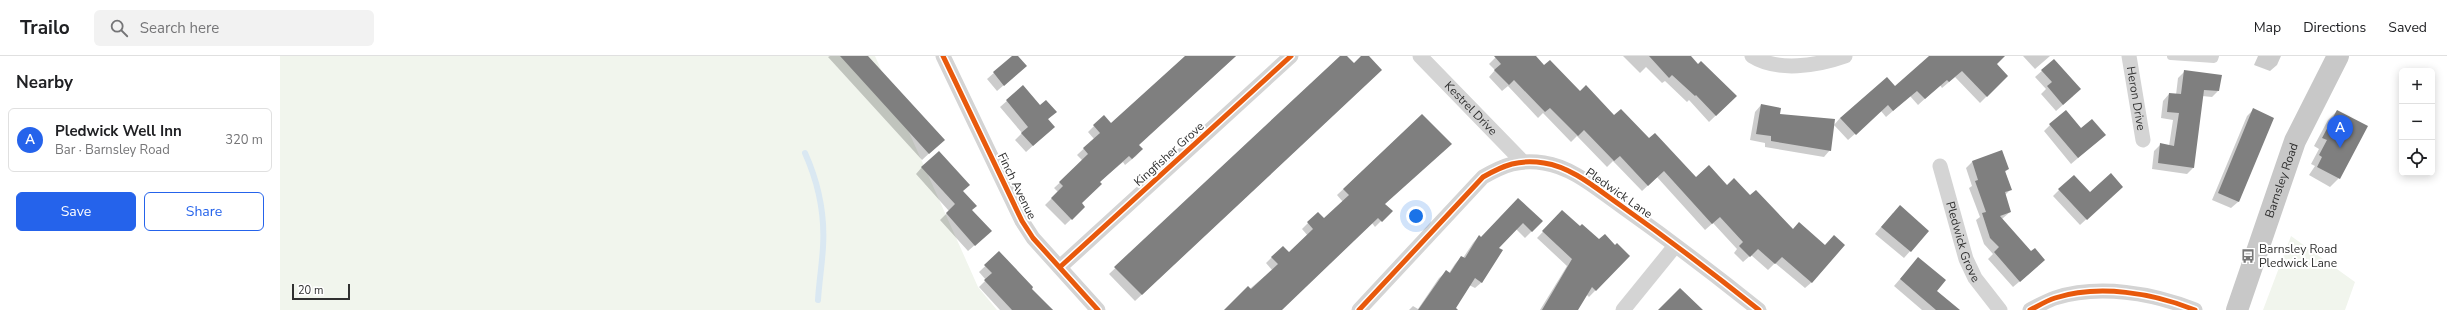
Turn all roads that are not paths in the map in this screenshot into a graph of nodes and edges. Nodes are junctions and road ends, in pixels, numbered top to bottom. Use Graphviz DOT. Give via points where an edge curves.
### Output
graph roads {
  1 [pos="943,56"];
  2 [pos="1291,56"];
  3 [pos="1752,56"];
  4 [pos="1845,56"];
  5 [pos="2129,56"];
  6 [pos="2171,56"];
  7 [pos="2215,56"];
  8 [pos="2338,56"];
  9 [pos="1429,59"];
  10 [pos="2143,140"];
  11 [pos="1522,161"];
  12 [pos="1940,166"];
  13 [pos="1676,246"];
  14 [pos="1060,267"];
  15 [pos="1098,310"];
  16 [pos="1360,310"];
  17 [pos="1623,310"];
  18 [pos="1759,310"];
  19 [pos="2000,310"];
  20 [pos="2030,310"];
  21 [pos="2195,310"];
  22 [pos="2237,310"];
  1 -- 14 [label="street, Finch Avenue" via="1022,221 1033,238"];
  2 -- 14 [label="street, Kingfisher Grove"];
  3 -- 4 [label="street" via="1762,63 1778,66 1812,63"];
  5 -- 10 [label="street, Heron Drive"];
  6 -- 7 [label="lane" via="2214,59"];
  8 -- 22 [label="main road, Barnsley Road" via="2296,141"];
  9 -- 11 [label="street, Kestrel Drive"];
  11 -- 13 [label="street, Pledwick Lane" via="1550,164 1585,180"];
  11 -- 16 [label="street, Pledwick Lane" via="1504,165 1483,177"];
  12 -- 19 [label="street, Pledwick Grove" via="1966,259 1975,278"];
  13 -- 17 [label="street"];
  13 -- 18 [label="street, Pledwick Lane"];
  14 -- 15 [label="street, Finch Avenue"];
  20 -- 21 [label="street" via="2055,298 2118,291 2159,298"];
}
